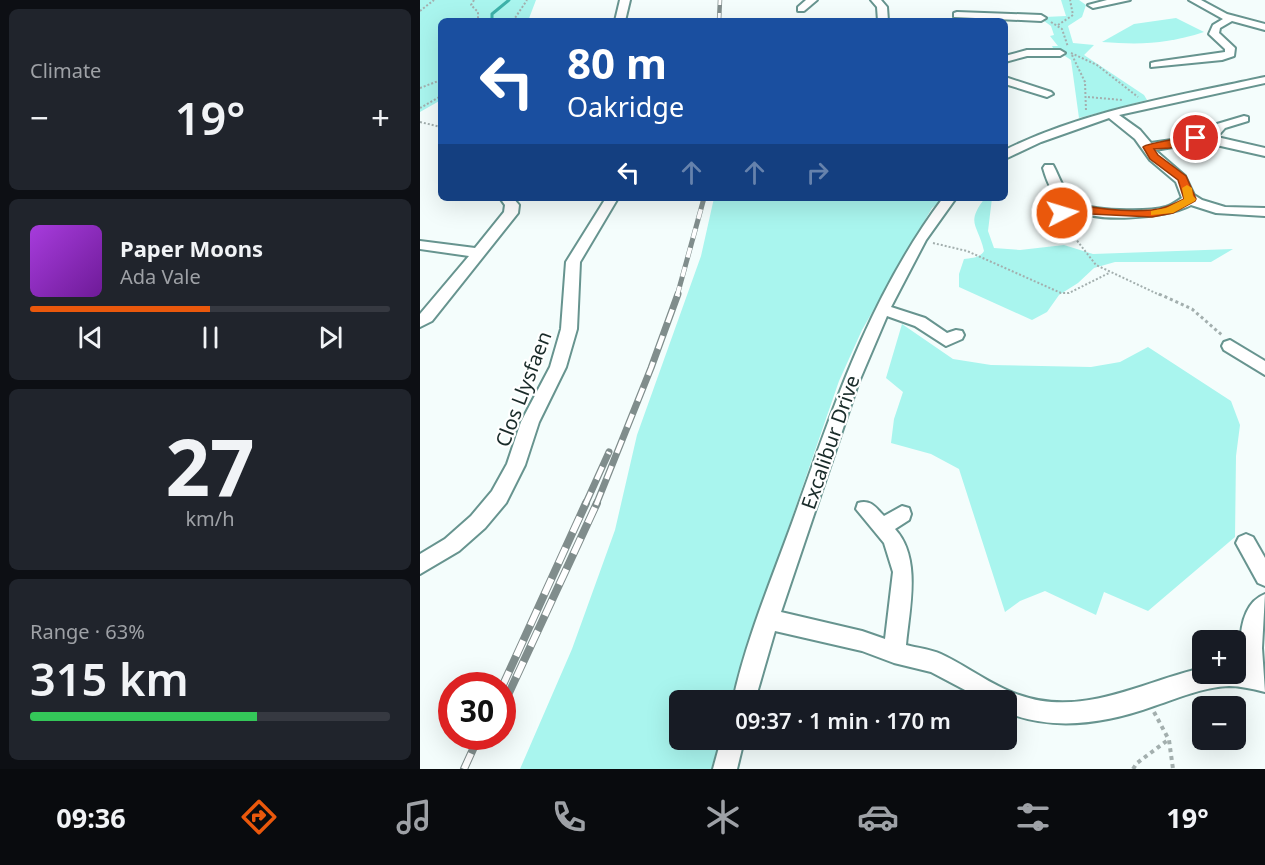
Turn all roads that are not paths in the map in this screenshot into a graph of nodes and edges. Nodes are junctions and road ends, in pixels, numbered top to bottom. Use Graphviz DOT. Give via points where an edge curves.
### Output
graph roads {
  1 [pos="625,0"];
  2 [pos="876,0"];
  3 [pos="1125,0"];
  4 [pos="1194,0"];
  5 [pos="958,3"];
  6 [pos="1093,4"];
  7 [pos="621,18"];
  8 [pos="883,18"];
  9 [pos="956,18"];
  10 [pos="1041,18"];
  11 [pos="1230,18"];
  12 [pos="1265,27"];
  13 [pos="1065,53"];
  14 [pos="1008,57"];
  15 [pos="1155,65"];
  16 [pos="1265,80"];
  17 [pos="1008,81"];
  18 [pos="1047,94"];
  19 [pos="1110,114"];
  20 [pos="1244,119"];
  21 [pos="1209,139"];
  22 [pos="1148,147"];
  23 [pos="1008,152"];
  24 [pos="1265,152"];
  25 [pos="1035,176"];
  26 [pos="1191,199"];
  27 [pos="509,201"];
  28 [pos="610,201"];
  29 [pos="948,201"];
  30 [pos="1265,212"];
  31 [pos="420,245"];
  32 [pos="479,253"];
  33 [pos="882,309"];
  34 [pos="420,322"];
  35 [pos="956,335"];
  36 [pos="1230,346"];
  37 [pos="1265,369"];
  38 [pos="865,508"];
  39 [pos="902,514"];
  40 [pos="882,528"];
  41 [pos="1246,543"];
  42 [pos="420,565"];
  43 [pos="1263,572"];
  44 [pos="1265,604"];
  45 [pos="768,620"];
  46 [pos="894,653"];
  47 [pos="1259,679"];
  48 [pos="747,690"];
  49 [pos="988,690"];
  50 [pos="1017,704"];
  51 [pos="730,750"];
  52 [pos="725,769"];
  1 -- 7 [label="street"];
  2 -- 8 [label="street" via="882,7"];
  3 -- 6 [label="street"];
  4 -- 11 [label="street"];
  5 -- 9 [label="street"];
  9 -- 10 [label="street" via="1028,14"];
  11 -- 12 [label="street"];
  11 -- 15 [label="street" via="1214,30 1230,48 1230,54"];
  13 -- 14 [label="street" via="1046,50"];
  16 -- 19 [label="street"];
  17 -- 18 [label="street" via="1032,93"];
  19 -- 22 [label="street"];
  19 -- 23 [label="street"];
  20 -- 21 [label="street" via="1221,126"];
  21 -- 22 [label="street"];
  21 -- 24 [label="street" via="1247,155"];
  22 -- 26 [label="street" via="1154,157 1182,178"];
  25 -- 26 [label="street" via="1050,172 1068,210 1152,214"];
  26 -- 30 [label="street" via="1222,212"];
  27 -- 32 [label="street" via="511,213"];
  28 -- 42 [label="street, Clos Llysfaen" via="573,262 569,329 561,357 530,422 512,473 499,497 478,522"];
  29 -- 33 [label="street, Excalibur Drive" via="920,240"];
  31 -- 32 [label="street"];
  32 -- 34 [label="street"];
  33 -- 35 [label="street" via="920,322 946,340"];
  33 -- 45 [label="street, Excalibur Drive" via="850,384"];
  36 -- 37 [label="street"];
  38 -- 40 [label="street"];
  39 -- 40 [label="street"];
  40 -- 46 [label="street" via="892,539 903,572"];
  41 -- 43 [label="street"];
  44 -- 47 [label="street" via="1257,612 1250,639"];
  45 -- 46 [label="street" via="862,641"];
  45 -- 48 [label="street, Excalibur Drive"];
  46 -- 49 [label="street" via="934,662"];
  47 -- 50 [label="street" via="1218,675 1190,680 1095,710 1046,713"];
  51 -- 52 [label="street"];
}
